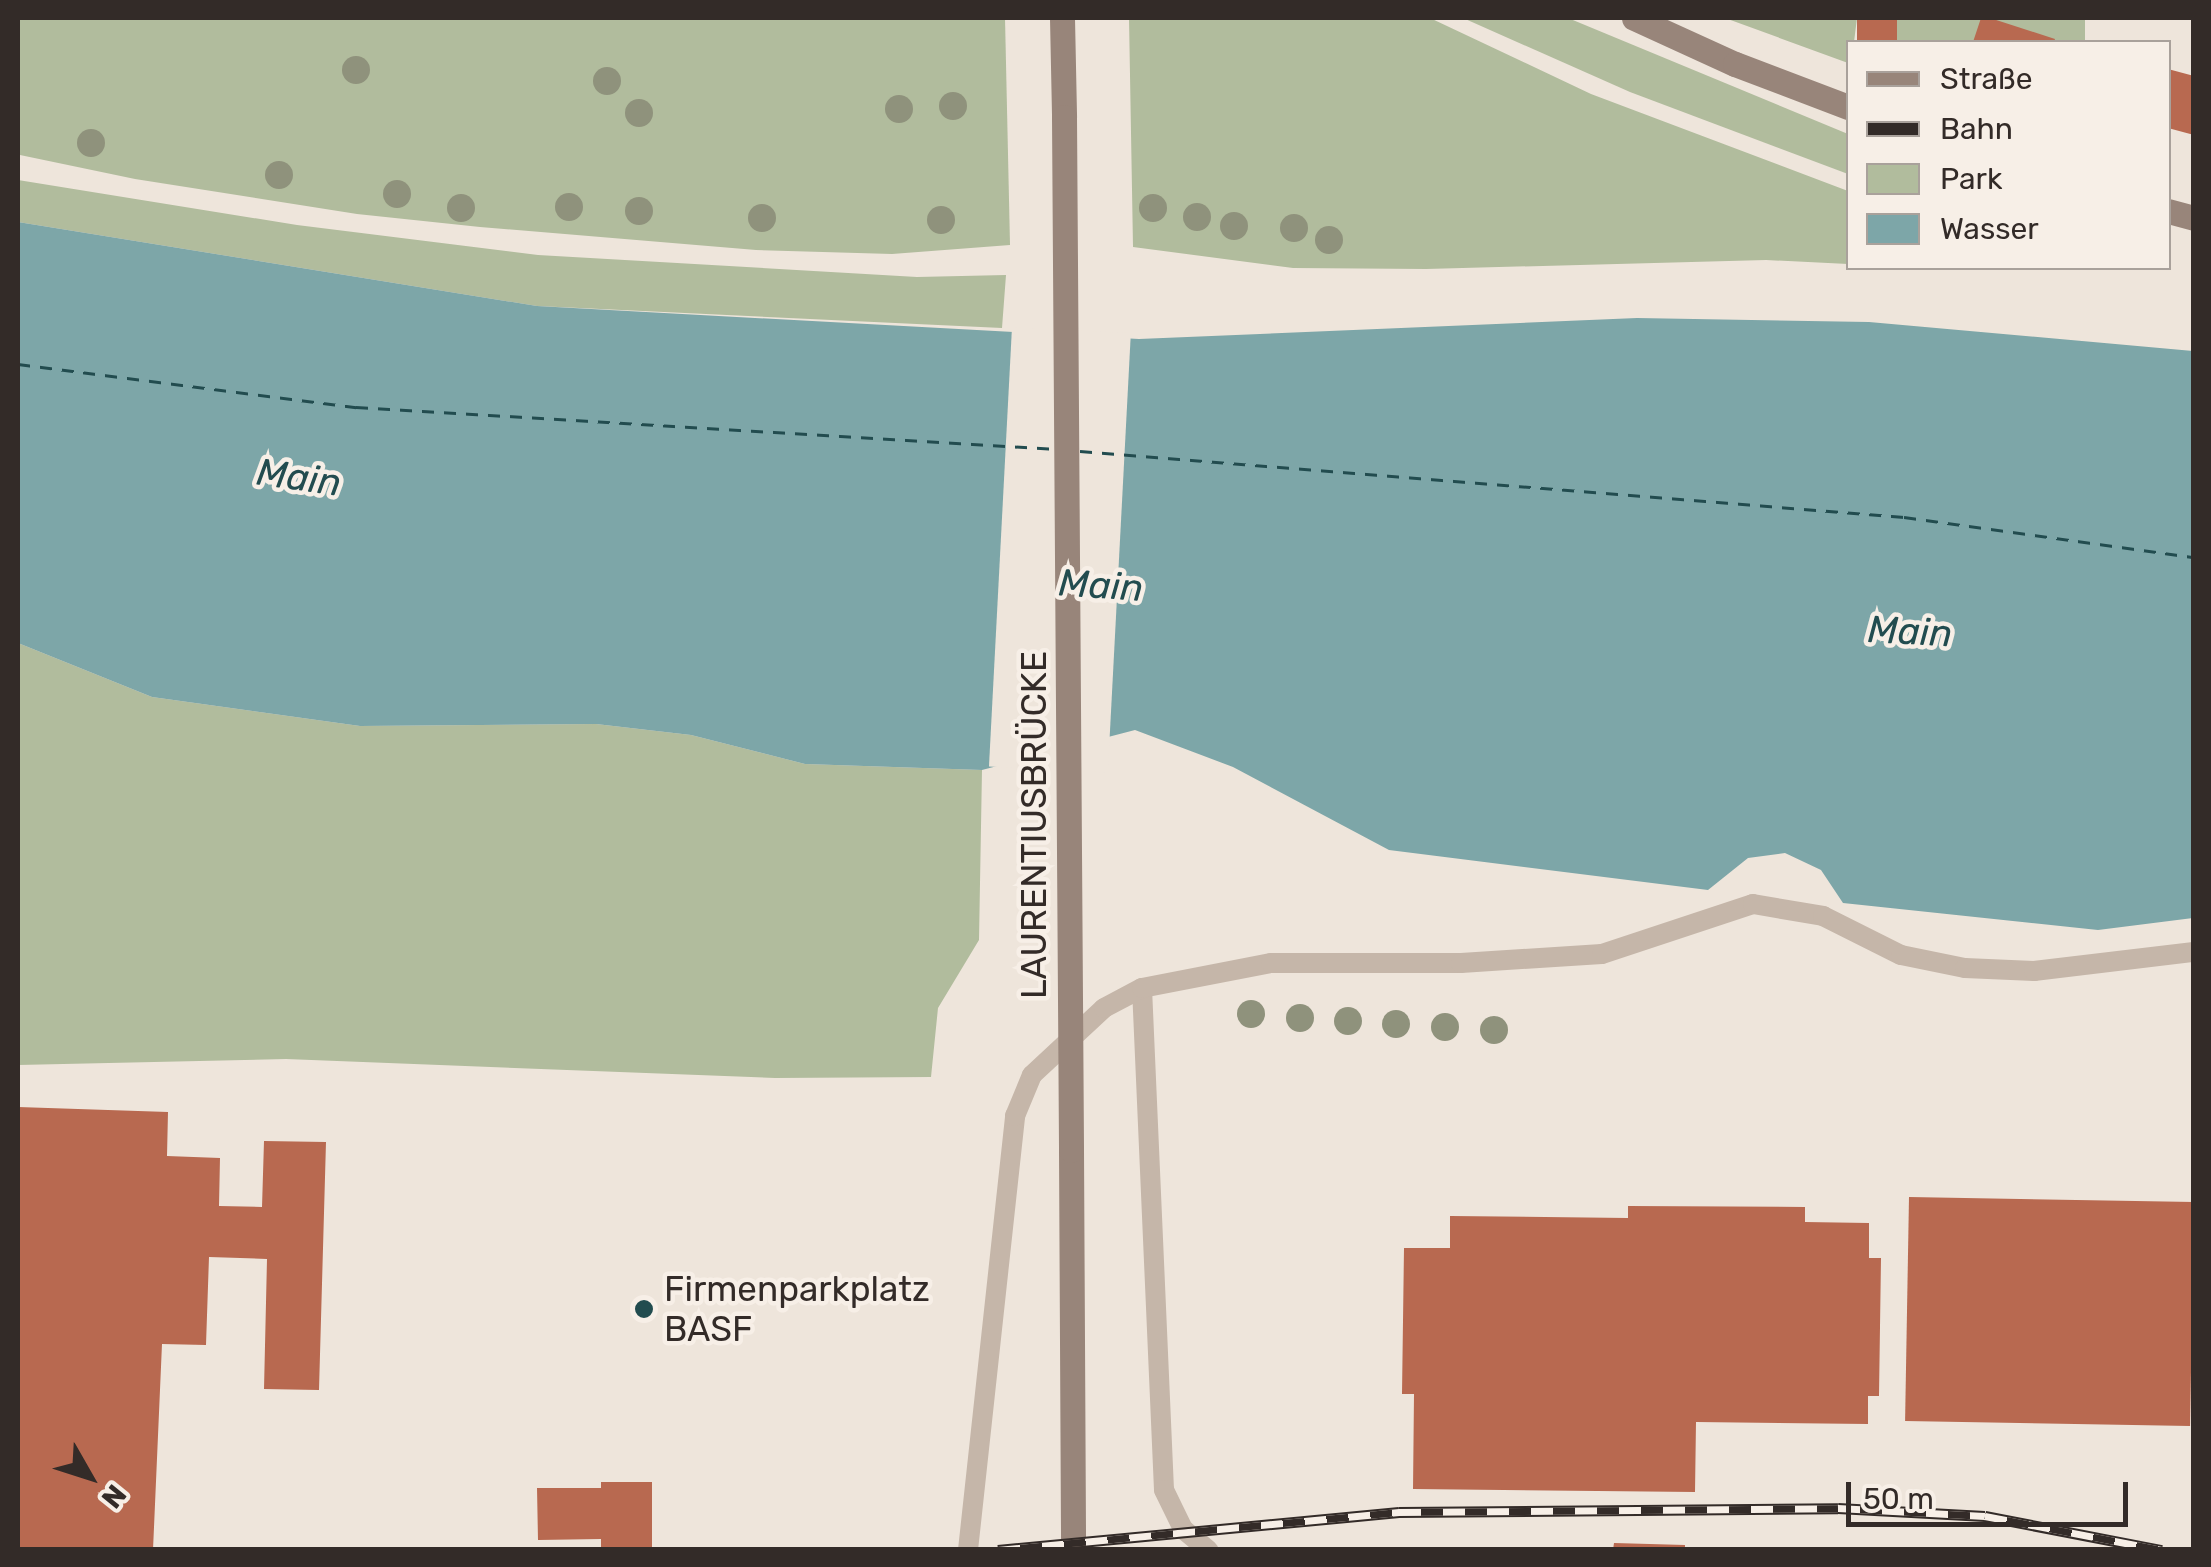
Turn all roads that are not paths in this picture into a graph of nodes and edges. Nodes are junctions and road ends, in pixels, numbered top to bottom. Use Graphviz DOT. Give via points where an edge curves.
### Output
graph roads {
  1 [pos="1634,18"];
  2 [pos="1064,25"];
  3 [pos="1846,106"];
  4 [pos="2194,952"];
  5 [pos="1142,988"];
  6 [pos="968,1550"];
  7 [pos="1074,1550"];
  8 [pos="1208,1550"];
  1 -- 3 [label="main road"];
  2 -- 7 [label="main road, LAURENTIUSBRÜCKE, bridge"];
  4 -- 5 [label="lane" via="2034,971 1965,968 1901,955 1823,916 1753,904 1602,954 1461,963 1270,963"];
  5 -- 6 [label="lane" via="1104,1008 1032,1075 1015,1116"];
  5 -- 8 [label="lane" via="1164,1490 1183,1530"];
}
